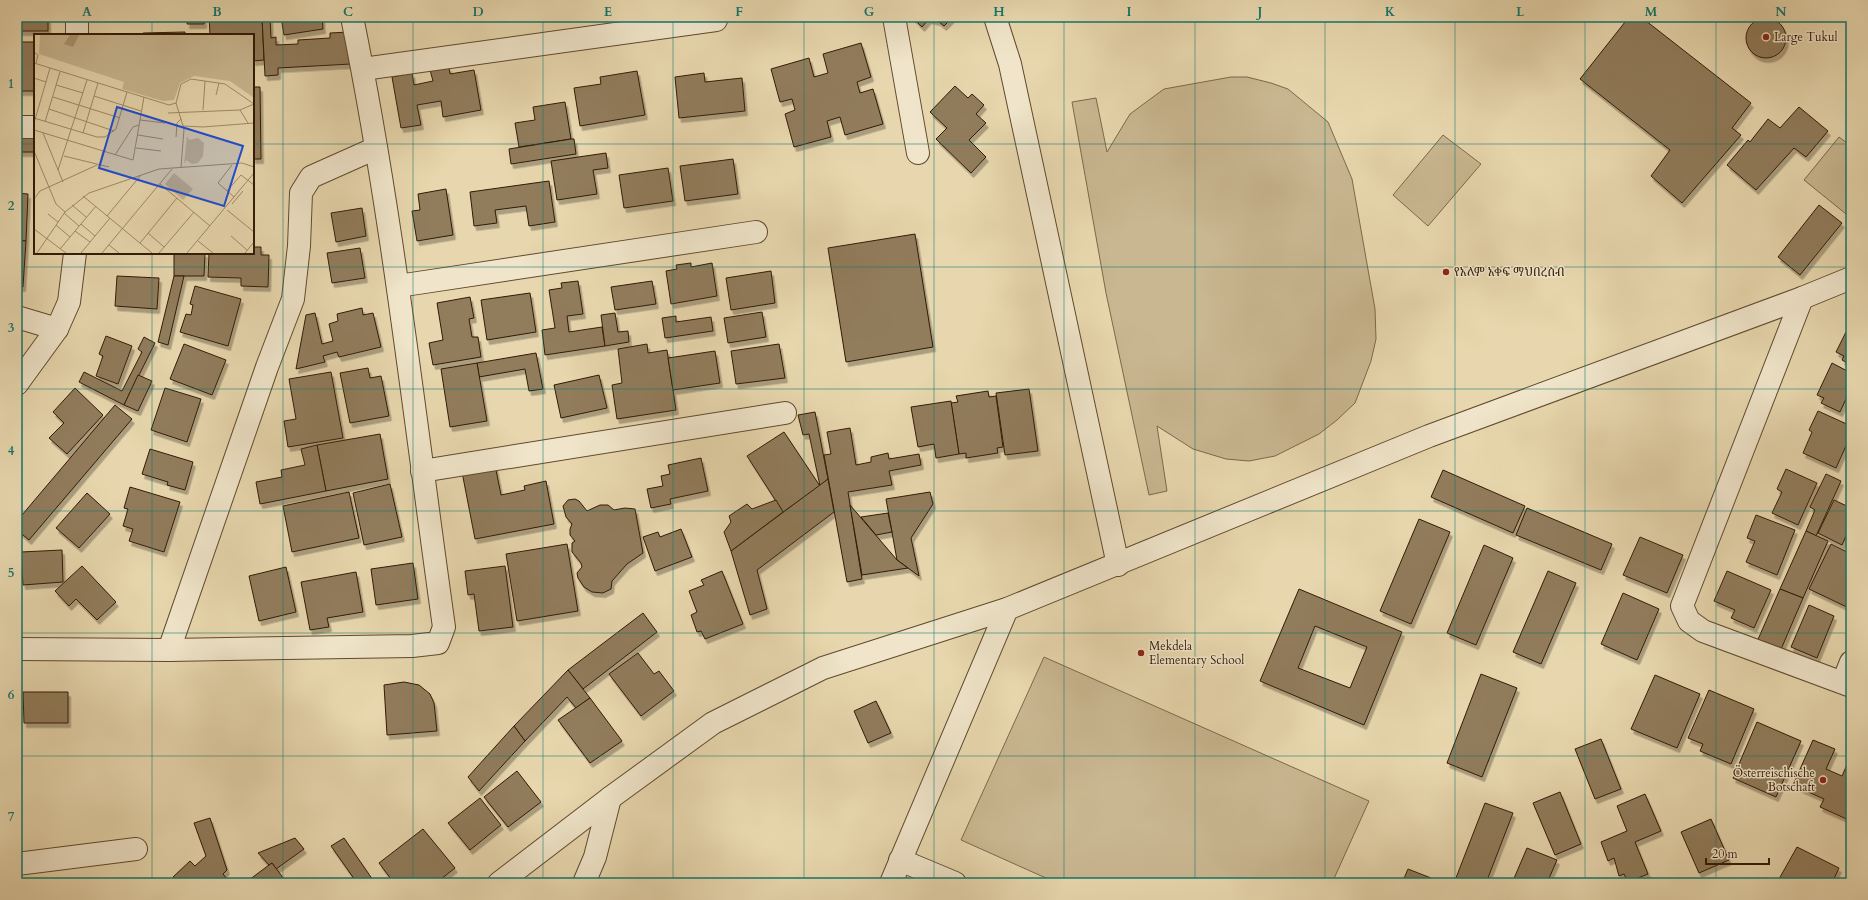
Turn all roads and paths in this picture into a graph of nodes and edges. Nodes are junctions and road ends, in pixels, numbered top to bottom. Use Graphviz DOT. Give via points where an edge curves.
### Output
graph roads {
  1 [pos="77,17"];
  2 [pos="352,17"];
  3 [pos="894,17"];
  4 [pos="995,17"];
  5 [pos="716,20"];
  6 [pos="77,34"];
  7 [pos="363,69"];
  8 [pos="17,127"];
  9 [pos="34,127"];
  10 [pos="376,148"];
  11 [pos="918,153"];
  12 [pos="756,232"];
  13 [pos="75,254"];
  14 [pos="1851,278"];
  15 [pos="398,286"];
  16 [pos="1802,298"];
  17 [pos="17,317"];
  18 [pos="57,328"];
  19 [pos="17,384"];
  20 [pos="785,413"];
  21 [pos="422,471"];
  22 [pos="1118,565"];
  23 [pos="1007,609"];
  24 [pos="17,650"];
  25 [pos="169,650"];
  26 [pos="1851,662"];
  27 [pos="1847,684"];
  28 [pos="610,798"];
  29 [pos="136,849"];
  30 [pos="900,860"];
  31 [pos="17,864"];
  32 [pos="499,883"];
  33 [pos="584,883"];
  34 [pos="891,883"];
  35 [pos="955,883"];
  1 -- 6 [label="street"];
  2 -- 7 [label="street"];
  3 -- 11 [label="street"];
  4 -- 22 [label="street" via="1010,64"];
  5 -- 7 [label="street"];
  7 -- 10 [label="street"];
  8 -- 9 [label="street"];
  10 -- 15 [label="street"];
  10 -- 25 [label="street" via="311,178 301,193 293,299"];
  12 -- 15 [label="street"];
  13 -- 18 [label="street" via="69,302"];
  14 -- 16 [label="street"];
  15 -- 21 [label="street"];
  16 -- 22 [label="street" via="1430,436"];
  16 -- 27 [label="street" via="1682,606 1689,622 1703,631"];
  17 -- 18 [label="street"];
  18 -- 19 [label="street"];
  20 -- 21 [label="street"];
  21 -- 25 [label="street" via="444,626 438,643 412,646"];
  22 -- 23 [label="street"];
  23 -- 28 [label="street" via="823,668 713,723"];
  23 -- 30 [label="street"];
  24 -- 25 [label="street"];
  26 -- 27 [label="street"];
  28 -- 32 [label="street"];
  28 -- 33 [label="street" via="595,857"];
  29 -- 31 [label="street"];
  30 -- 34 [label="street"];
  30 -- 35 [label="street"];
}
